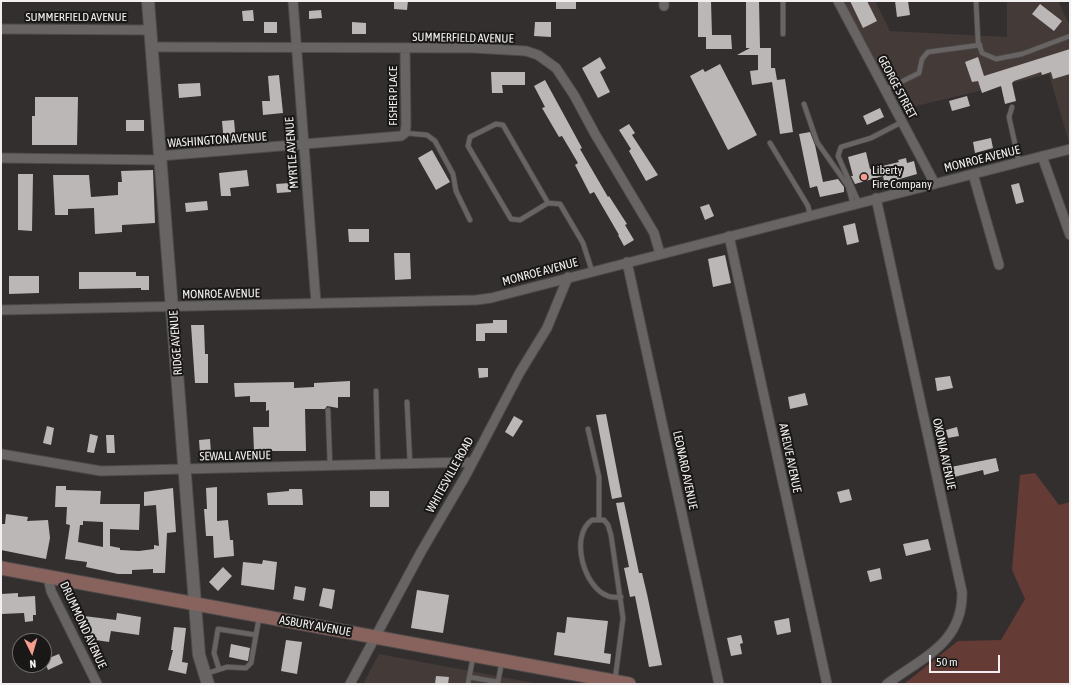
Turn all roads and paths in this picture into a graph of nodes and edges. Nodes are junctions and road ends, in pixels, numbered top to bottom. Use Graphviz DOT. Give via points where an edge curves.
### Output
graph roads {
  1 [pos="148,1"];
  2 [pos="293,1"];
  3 [pos="783,1"];
  4 [pos="838,1"];
  5 [pos="976,1"];
  6 [pos="1,29"];
  7 [pos="150,30"];
  8 [pos="783,34"];
  9 [pos="1070,36"];
  10 [pos="980,45"];
  11 [pos="152,47"];
  12 [pos="297,48"];
  13 [pos="406,49"];
  14 [pos="885,90"];
  15 [pos="804,104"];
  16 [pos="1012,106"];
  17 [pos="902,122"];
  18 [pos="405,133"];
  19 [pos="395,137"];
  20 [pos="770,143"];
  21 [pos="304,145"];
  22 [pos="1070,149"];
  23 [pos="1042,156"];
  24 [pos="1,158"];
  25 [pos="161,158"];
  26 [pos="1019,162"];
  27 [pos="973,174"];
  28 [pos="935,184"];
  29 [pos="876,198"];
  30 [pos="548,203"];
  31 [pos="856,204"];
  32 [pos="810,216"];
  33 [pos="470,220"];
  34 [pos="1070,235"];
  35 [pos="729,236"];
  36 [pos="660,254"];
  37 [pos="627,262"];
  38 [pos="999,265"];
  39 [pos="592,271"];
  40 [pos="568,277"];
  41 [pos="316,304"];
  42 [pos="173,307"];
  43 [pos="1,310"];
  44 [pos="376,391"];
  45 [pos="407,402"];
  46 [pos="328,410"];
  47 [pos="588,429"];
  48 [pos="1,454"];
  49 [pos="472,462"];
  50 [pos="410,464"];
  51 [pos="378,465"];
  52 [pos="330,466"];
  53 [pos="185,469"];
  54 [pos="599,519"];
  55 [pos="1,568"];
  56 [pos="48,577"];
  57 [pos="621,597"];
  58 [pos="195,604"];
  59 [pos="259,616"];
  60 [pos="256,636"];
  61 [pos="374,637"];
  62 [pos="473,655"];
  63 [pos="502,661"];
  64 [pos="219,669"];
  65 [pos="469,677"];
  66 [pos="206,679"];
  67 [pos="615,682"];
  68 [pos="97,684"];
  69 [pos="350,684"];
  70 [pos="468,684"];
  71 [pos="628,684"];
  72 [pos="719,684"];
  73 [pos="827,684"];
  74 [pos="887,684"];
  1 -- 7 [label="street, RIDGE AVENUE"];
  2 -- 12 [label="street, MYRTLE AVENUE"];
  3 -- 8 [label="lane"];
  4 -- 14 [label="street, GEORGE STREET"];
  5 -- 10 [label="lane"];
  6 -- 7 [label="street, SUMMERFIELD AVENUE"];
  7 -- 11 [label="street, RIDGE AVENUE"];
  9 -- 10 [label="lane" via="1022,54 996,59 982,53"];
  10 -- 14 [label="lane" via="928,52 922,59 918,73"];
  11 -- 12 [label="street, SUMMERFIELD AVENUE"];
  11 -- 25 [label="street, RIDGE AVENUE"];
  12 -- 13 [label="street, SUMMERFIELD AVENUE"];
  12 -- 21 [label="street, MYRTLE AVENUE"];
  13 -- 18 [label="street, FISHER PLACE"];
  13 -- 36 [label="street, SUMMERFIELD AVENUE" via="473,48 526,51 546,60 556,68 654,233"];
  14 -- 17 [label="street, GEORGE STREET"];
  15 -- 31 [label="lane" via="817,142 848,186"];
  16 -- 26 [label="lane" via="1008,117"];
  17 -- 28 [label="street, GEORGE STREET"];
  17 -- 31 [label="lane" via="871,138 841,147 838,156"];
  18 -- 19 [label="street, FISHER PLACE"];
  18 -- 33 [label="lane" via="427,135 435,141 453,174 456,191"];
  19 -- 21 [label="street, WASHINGTON AVENUE"];
  20 -- 32 [label="lane" via="808,206"];
  21 -- 25 [label="street, WASHINGTON AVENUE"];
  21 -- 41 [label="street, MYRTLE AVENUE"];
  22 -- 23 [label="street, MONROE AVENUE"];
  23 -- 26 [label="street, MONROE AVENUE"];
  23 -- 34 [label="street"];
  24 -- 25 [label="street, WASHINGTON AVENUE"];
  25 -- 42 [label="street, RIDGE AVENUE"];
  26 -- 27 [label="street, MONROE AVENUE"];
  27 -- 28 [label="street, MONROE AVENUE"];
  27 -- 38 [label="street"];
  28 -- 29 [label="street, MONROE AVENUE"];
  29 -- 31 [label="street, MONROE AVENUE"];
  29 -- 74 [label="street, OXONIA AVENUE" via="962,592 960,613 950,636 939,647"];
  30 -- 30 [label="lane" via="503,125 496,124 470,137 468,146 511,219 520,220"];
  30 -- 39 [label="lane" via="560,204 583,243"];
  31 -- 32 [label="street, MONROE AVENUE"];
  32 -- 35 [label="street, MONROE AVENUE"];
  35 -- 36 [label="street, MONROE AVENUE"];
  35 -- 73 [label="street, ANELVE AVENUE"];
  36 -- 37 [label="street, MONROE AVENUE"];
  37 -- 39 [label="street, MONROE AVENUE"];
  37 -- 72 [label="street, LEONARD AVENUE"];
  39 -- 40 [label="street, MONROE AVENUE"];
  40 -- 41 [label="street, MONROE AVENUE" via="476,300"];
  40 -- 49 [label="street, WHITESVILLE ROAD" via="546,328"];
  41 -- 42 [label="street, MONROE AVENUE"];
  42 -- 43 [label="street, MONROE AVENUE"];
  42 -- 53 [label="street, RIDGE AVENUE"];
  44 -- 51 [label="lane"];
  45 -- 50 [label="lane"];
  46 -- 52 [label="lane"];
  47 -- 54 [label="lane" via="599,478"];
  48 -- 53 [label="street, SEWALL AVENUE" via="89,470"];
  49 -- 50 [label="street, SEWALL AVENUE"];
  49 -- 61 [label="street, WHITESVILLE ROAD"];
  50 -- 51 [label="street, SEWALL AVENUE"];
  51 -- 52 [label="street, SEWALL AVENUE"];
  52 -- 53 [label="street, SEWALL AVENUE"];
  53 -- 58 [label="street, RIDGE AVENUE"];
  54 -- 57 [label="lane" via="608,525 611,535"];
  54 -- 57 [label="lane" via="592,520 584,530 581,553 584,565 599,590 608,596"];
  55 -- 56 [label="main road, ASBURY AVENUE"];
  56 -- 58 [label="main road, ASBURY AVENUE"];
  56 -- 68 [label="street, DRUMMOND AVENUE"];
  57 -- 67 [label="lane" via="622,637"];
  58 -- 59 [label="main road, ASBURY AVENUE"];
  58 -- 66 [label="street, RIDGE AVENUE" via="198,655"];
  59 -- 60 [label="lane"];
  59 -- 61 [label="main road, ASBURY AVENUE"];
  60 -- 64 [label="lane" via="251,663 246,668 236,666"];
  60 -- 64 [label="lane" via="218,629 214,653"];
  61 -- 62 [label="main road, ASBURY AVENUE"];
  61 -- 69 [label="street, WHITESVILLE ROAD"];
  62 -- 63 [label="main road, ASBURY AVENUE"];
  62 -- 65 [label="lane"];
  63 -- 65 [label="lane" via="498,682"];
  63 -- 67 [label="main road, ASBURY AVENUE"];
  64 -- 66 [label="lane"];
  65 -- 70 [label="lane"];
  67 -- 71 [label="main road, ASBURY AVENUE"];
}
